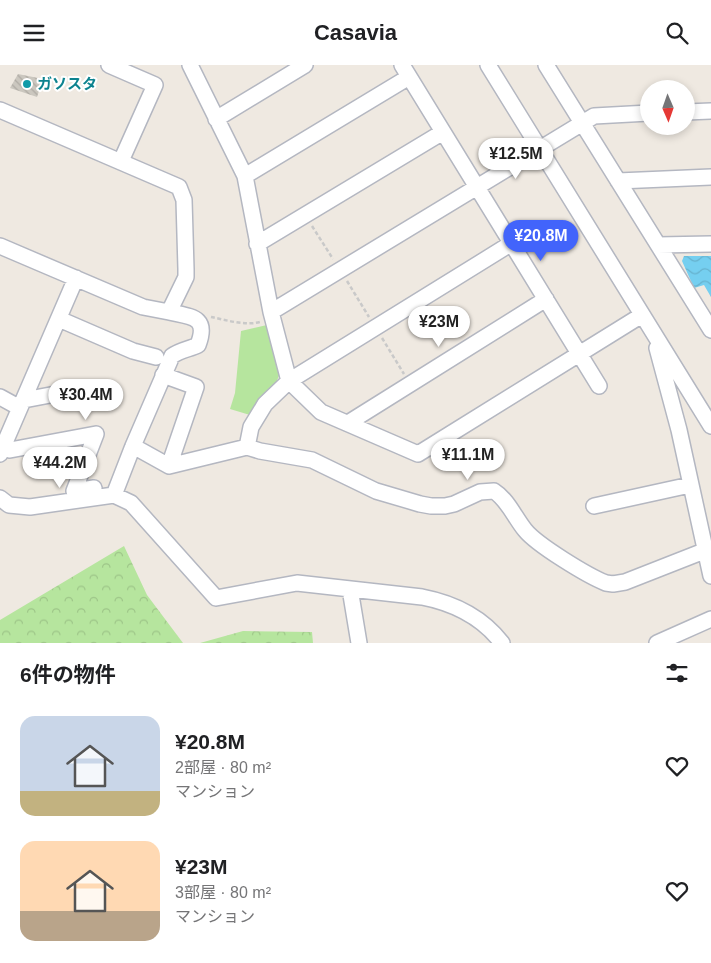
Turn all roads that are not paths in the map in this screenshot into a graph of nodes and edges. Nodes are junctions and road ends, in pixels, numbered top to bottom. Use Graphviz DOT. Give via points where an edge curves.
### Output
graph roads {
  1 [pos="109,65"];
  2 [pos="190,65"];
  3 [pos="305,65"];
  4 [pos="488,65"];
  5 [pos="546,65"];
  6 [pos="406,71"];
  7 [pos="0,111"];
  8 [pos="711,111"];
  9 [pos="695,112"];
  10 [pos="640,113"];
  11 [pos="216,119"];
  12 [pos="582,122"];
  13 [pos="444,131"];
  14 [pos="539,149"];
  15 [pos="121,161"];
  16 [pos="245,176"];
  17 [pos="711,177"];
  18 [pos="618,181"];
  19 [pos="477,186"];
  20 [pos="512,243"];
  21 [pos="711,243"];
  22 [pos="257,244"];
  23 [pos="658,245"];
  24 [pos="0,246"];
  25 [pos="76,278"];
  26 [pos="546,299"];
  27 [pos="169,312"];
  28 [pos="272,315"];
  29 [pos="642,315"];
  30 [pos="59,319"];
  31 [pos="711,330"];
  32 [pos="653,335"];
  33 [pos="580,353"];
  34 [pos="156,357"];
  35 [pos="163,375"];
  36 [pos="289,381"];
  37 [pos="599,386"];
  38 [pos="66,392"];
  39 [pos="0,397"];
  40 [pos="697,403"];
  41 [pos="22,404"];
  42 [pos="348,423"];
  43 [pos="711,426"];
  44 [pos="679,430"];
  45 [pos="133,446"];
  46 [pos="247,447"];
  47 [pos="1,451"];
  48 [pos="169,466"];
  49 [pos="690,485"];
  50 [pos="110,491"];
  51 [pos="0,498"];
  52 [pos="594,506"];
  53 [pos="704,551"];
  54 [pos="711,576"];
  55 [pos="350,589"];
  56 [pos="711,619"];
  57 [pos="359,643"];
  58 [pos="502,643"];
  59 [pos="657,643"];
  1 -- 15 [label="street" via="155,85"];
  2 -- 11 [label="street"];
  3 -- 11 [label="street"];
  4 -- 14 [label="street"];
  5 -- 12 [label="street"];
  6 -- 13 [label="street"];
  6 -- 16 [label="street"];
  7 -- 15 [label="street"];
  8 -- 9 [label="street"];
  10 -- 12 [label="street" via="598,115"];
  11 -- 16 [label="street"];
  12 -- 14 [label="street"];
  12 -- 18 [label="street"];
  13 -- 19 [label="street"];
  13 -- 22 [label="street"];
  14 -- 19 [label="street"];
  14 -- 29 [label="street"];
  15 -- 27 [label="street" via="173,183 182,193 186,277"];
  16 -- 22 [label="street"];
  17 -- 18 [label="street"];
  18 -- 23 [label="street"];
  19 -- 20 [label="street"];
  19 -- 28 [label="street"];
  20 -- 26 [label="street"];
  20 -- 36 [label="street"];
  21 -- 23 [label="street"];
  22 -- 28 [label="street"];
  23 -- 31 [label="street"];
  24 -- 25 [label="street"];
  25 -- 27 [label="street" via="143,307"];
  25 -- 30 [label="street"];
  26 -- 33 [label="street"];
  26 -- 42 [label="street"];
  27 -- 35 [label="street" via="192,317 202,327 198,345 172,355"];
  28 -- 36 [label="street"];
  29 -- 32 [label="street"];
  29 -- 33 [label="street"];
  30 -- 34 [label="street" via="133,351"];
  30 -- 41 [label="street"];
  32 -- 40 [label="street"];
  32 -- 44 [label="street"];
  33 -- 37 [label="street"];
  33 -- 42 [label="street" via="418,454"];
  35 -- 45 [label="street"];
  35 -- 48 [label="street" via="196,387"];
  36 -- 42 [label="street" via="321,412"];
  36 -- 46 [label="street" via="260,411 250,427"];
  38 -- 41 [label="street"];
  39 -- 41 [label="street"];
  40 -- 43 [label="street"];
  40 -- 44 [label="street" via="682,413"];
  41 -- 47 [label="street"];
  44 -- 49 [label="street"];
  45 -- 48 [label="street"];
  45 -- 50 [label="street"];
  46 -- 48 [label="street"];
  46 -- 53 [label="street" via="312,461 376,491 420,505 445,506 480,492 494,491 503,498 525,531 539,543 606,583 625,582"];
  47 -- 50 [label="street" via="96,434 74,491"];
  49 -- 52 [label="street"];
  49 -- 53 [label="street"];
  50 -- 51 [label="street" via="30,507 9,505"];
  50 -- 55 [label="street" via="131,503 216,598 297,583"];
  53 -- 54 [label="street"];
  55 -- 57 [label="street"];
  55 -- 58 [label="street" via="440,600 465,611"];
  56 -- 59 [label="street"];
}
